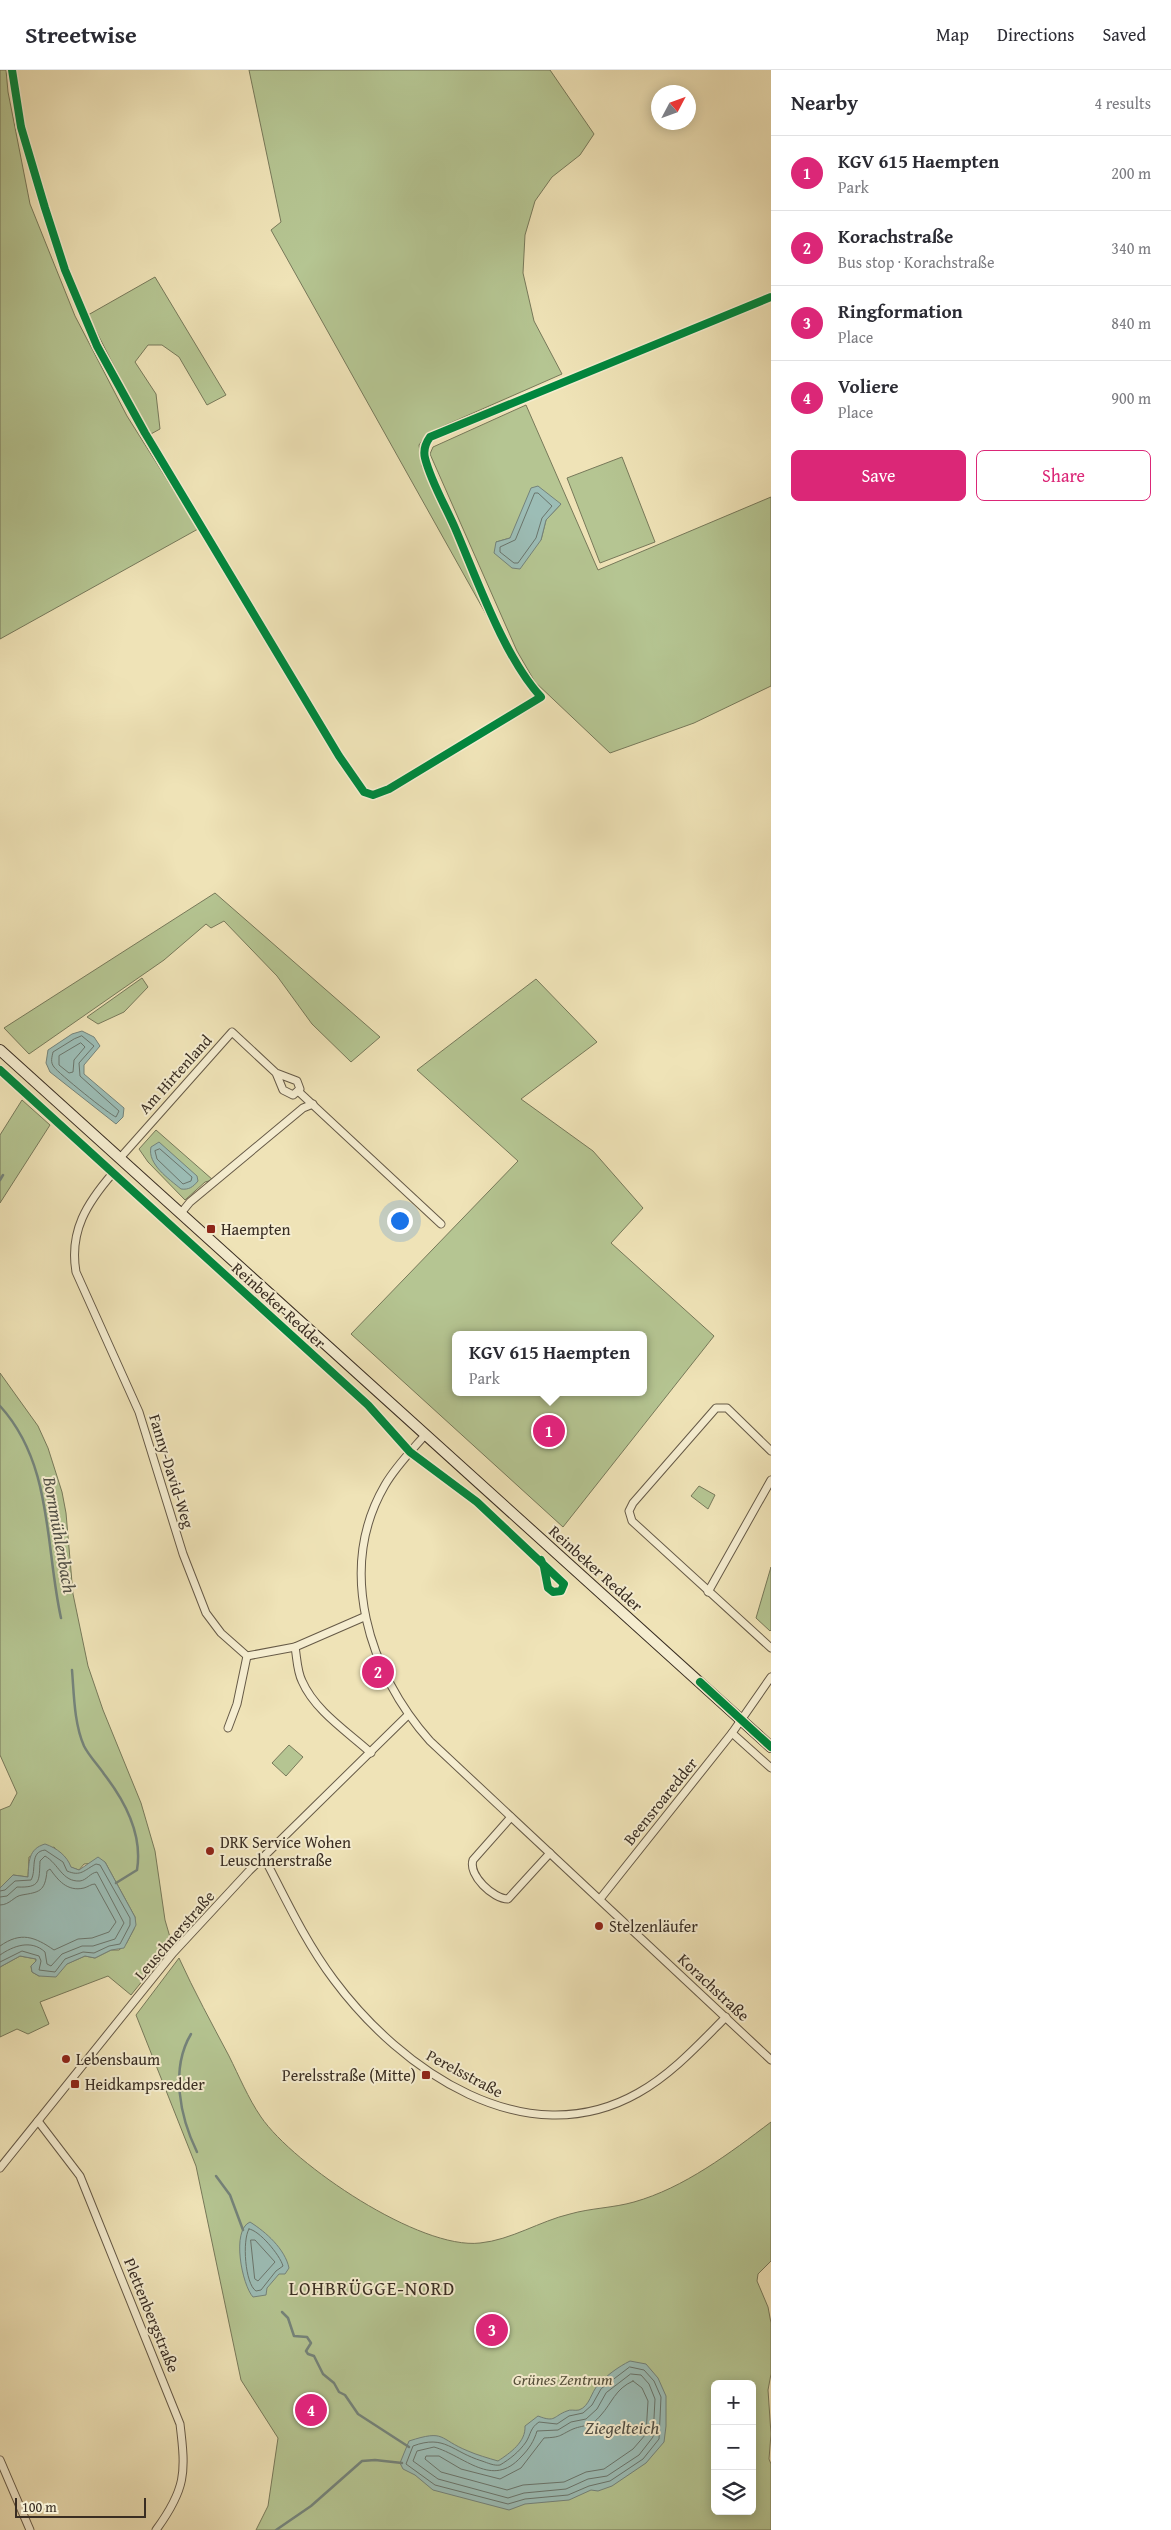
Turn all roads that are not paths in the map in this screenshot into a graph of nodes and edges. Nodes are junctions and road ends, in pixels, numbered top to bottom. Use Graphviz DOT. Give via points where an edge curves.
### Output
graph roads {
  1 [pos="0,1050"];
  2 [pos="0,1070"];
  3 [pos="276,1073"];
  4 [pos="298,1091"];
  5 [pos="313,1104"];
  6 [pos="120,1158"];
  7 [pos="113,1173"];
  8 [pos="181,1213"];
  9 [pos="441,1224"];
  10 [pos="426,1434"];
  11 [pos="771,1451"];
  12 [pos="410,1452"];
  13 [pos="771,1480"];
  14 [pos="541,1560"];
  15 [pos="708,1592"];
  16 [pos="364,1617"];
  17 [pos="295,1647"];
  18 [pos="771,1648"];
  19 [pos="247,1656"];
  20 [pos="771,1677"];
  21 [pos="408,1715"];
  22 [pos="741,1719"];
  23 [pos="228,1728"];
  24 [pos="732,1733"];
  25 [pos="771,1747"];
  26 [pos="371,1753"];
  27 [pos="771,1768"];
  28 [pos="511,1817"];
  29 [pos="550,1853"];
  30 [pos="262,1859"];
  31 [pos="600,1899"];
  32 [pos="726,2017"];
  33 [pos="771,2060"];
  34 [pos="38,2121"];
  35 [pos="0,2168"];
  36 [pos="0,2460"];
  37 [pos="30,2530"];
  38 [pos="156,2530"];
  1 -- 6 [label="main road, Reinbeker Redder"];
  2 -- 7 [label="street, Reinbeker Redder"];
  3 -- 4 [label="street, Am Hirtenland" via="297,1081"];
  3 -- 4 [label="street, Am Hirtenland" via="283,1090 288,1094"];
  3 -- 6 [label="street, Am Hirtenland" via="232,1032"];
  4 -- 5 [label="street, Am Hirtenland"];
  5 -- 8 [label="street" via="295,1114"];
  5 -- 9 [label="street"];
  6 -- 8 [label="main road, Reinbeker Redder"];
  7 -- 12 [label="street, Reinbeker Redder" via="368,1405"];
  7 -- 19 [label="street, Fanny-David-Weg" via="87,1206 77,1232 73,1250 76,1272 139,1412 183,1554 206,1613 221,1633"];
  8 -- 10 [label="main road, Reinbeker Redder"];
  10 -- 12 [label="street, Korachstraße"];
  10 -- 22 [label="main road, Reinbeker Redder"];
  11 -- 15 [label="street" via="727,1408 716,1408 630,1508 632,1521"];
  12 -- 14 [label="street, Reinbeker Redder" via="477,1502"];
  12 -- 16 [label="street, Korachstraße" via="385,1485 366,1538 360,1566"];
  13 -- 15 [label="street"];
  15 -- 18 [label="street"];
  16 -- 17 [label="street"];
  16 -- 21 [label="street, Korachstraße" via="387,1676"];
  17 -- 19 [label="street"];
  17 -- 26 [label="street" via="301,1680 309,1693"];
  19 -- 23 [label="street" via="237,1704"];
  20 -- 22 [label="street, Beensroaredder"];
  21 -- 26 [label="street, Leuschnerstraße"];
  21 -- 28 [label="street, Korachstraße" via="430,1741"];
  22 -- 24 [label="street, Beensroaredder"];
  22 -- 25 [label="main road, Reinbeker Redder"];
  24 -- 27 [label="street"];
  24 -- 31 [label="street, Beensroaredder"];
  26 -- 30 [label="street, Leuschnerstraße"];
  28 -- 29 [label="street, Korachstraße"];
  28 -- 29 [label="street" via="473,1860 475,1876 500,1898 508,1899"];
  29 -- 31 [label="street, Korachstraße"];
  30 -- 32 [label="street, Perelsstraße" via="310,1945 358,2010 416,2063 500,2108 538,2115 567,2115 593,2111 637,2094 676,2067"];
  30 -- 34 [label="street, Leuschnerstraße" via="173,1953"];
  31 -- 32 [label="street, Korachstraße"];
  32 -- 33 [label="street, Korachstraße"];
  34 -- 35 [label="street, Leuschnerstraße"];
  34 -- 38 [label="street, Plettenbergstraße" via="80,2176 180,2424 184,2461 181,2488"];
  36 -- 37 [label="street"];
}
